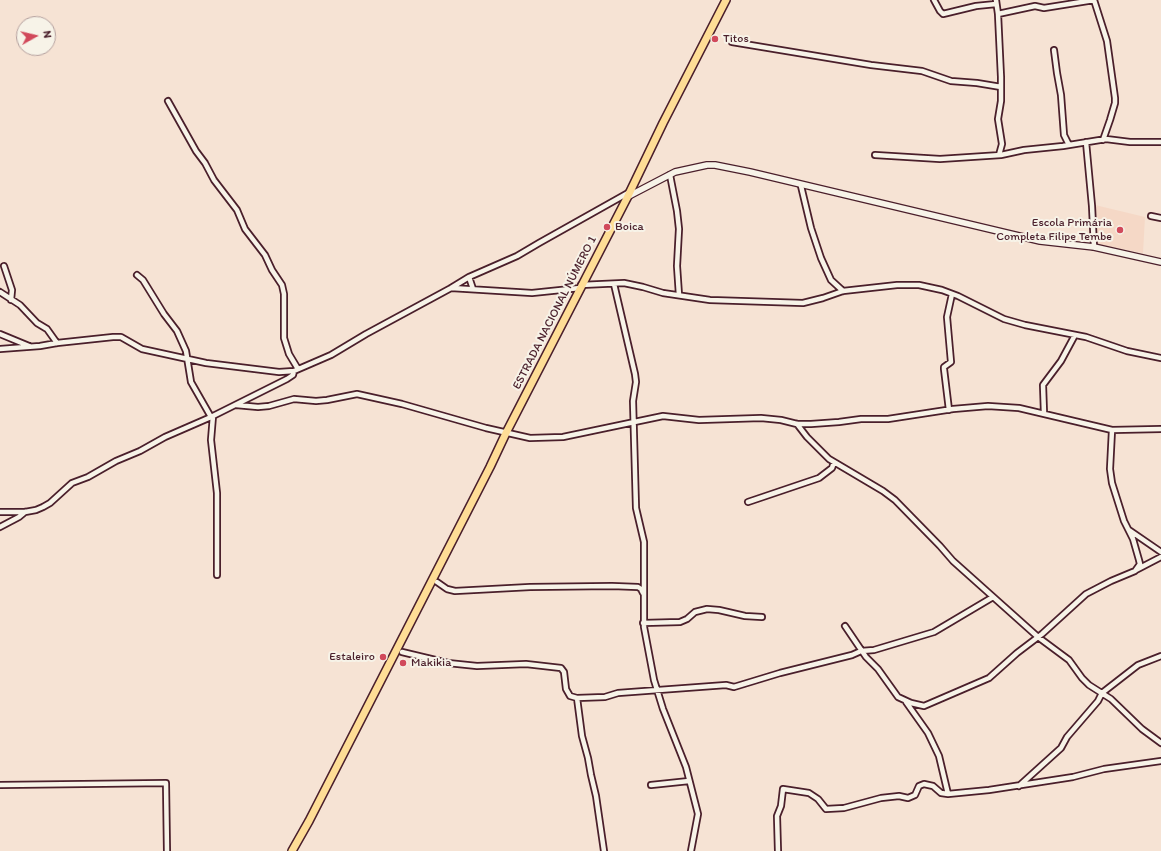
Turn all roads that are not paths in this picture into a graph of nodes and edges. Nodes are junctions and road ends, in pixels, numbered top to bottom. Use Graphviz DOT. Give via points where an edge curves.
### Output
graph roads {
  1 [pos="726,0"];
  2 [pos="934,0"];
  3 [pos="1094,0"];
  4 [pos="996,2"];
  5 [pos="998,14"];
  6 [pos="732,42"];
  7 [pos="1054,50"];
  8 [pos="1001,87"];
  9 [pos="168,101"];
  10 [pos="1105,134"];
  11 [pos="1109,139"];
  12 [pos="1103,140"];
  13 [pos="1086,142"];
  14 [pos="1161,142"];
  15 [pos="1002,144"];
  16 [pos="1069,145"];
  17 [pos="1012,152"];
  18 [pos="875,155"];
  19 [pos="999,155"];
  20 [pos="670,175"];
  21 [pos="802,186"];
  22 [pos="628,195"];
  23 [pos="1151,216"];
  24 [pos="1161,218"];
  25 [pos="1094,247"];
  26 [pos="1161,262"];
  27 [pos="4,266"];
  28 [pos="137,275"];
  29 [pos="469,277"];
  30 [pos="614,284"];
  31 [pos="580,287"];
  32 [pos="452,288"];
  33 [pos="473,289"];
  34 [pos="843,291"];
  35 [pos="0,292"];
  36 [pos="952,294"];
  37 [pos="679,295"];
  38 [pos="11,300"];
  39 [pos="0,334"];
  40 [pos="1075,335"];
  41 [pos="57,343"];
  42 [pos="30,346"];
  43 [pos="0,349"];
  44 [pos="1161,358"];
  45 [pos="187,359"];
  46 [pos="296,370"];
  47 [pos="236,404"];
  48 [pos="949,410"];
  49 [pos="1044,413"];
  50 [pos="212,417"];
  51 [pos="634,422"];
  52 [pos="797,424"];
  53 [pos="1161,429"];
  54 [pos="1112,430"];
  55 [pos="506,433"];
  56 [pos="834,462"];
  57 [pos="748,502"];
  58 [pos="0,512"];
  59 [pos="25,512"];
  60 [pos="0,527"];
  61 [pos="1128,529"];
  62 [pos="1161,552"];
  63 [pos="1161,557"];
  64 [pos="1135,571"];
  65 [pos="217,575"];
  66 [pos="437,582"];
  67 [pos="644,595"];
  68 [pos="993,597"];
  69 [pos="762,617"];
  70 [pos="644,623"];
  71 [pos="845,626"];
  72 [pos="1038,637"];
  73 [pos="861,651"];
  74 [pos="402,652"];
  75 [pos="1161,656"];
  76 [pos="658,690"];
  77 [pos="1102,693"];
  78 [pos="577,698"];
  79 [pos="905,701"];
  80 [pos="1160,742"];
  81 [pos="1161,761"];
  82 [pos="689,781"];
  83 [pos="0,785"];
  84 [pos="651,785"];
  85 [pos="1019,786"];
  86 [pos="948,794"];
  87 [pos="167,851"];
  88 [pos="292,851"];
  89 [pos="604,851"];
  90 [pos="691,851"];
  91 [pos="778,851"];
  1 -- 22 [label="highway, ESTRADA NACIONAL NÚMERO 1"];
  2 -- 4 [label="street" via="943,14"];
  3 -- 5 [label="street" via="1044,8 1034,6"];
  3 -- 10 [label="street" via="1107,41 1115,98"];
  4 -- 5 [label="street"];
  5 -- 8 [label="street"];
  6 -- 8 [label="street" via="922,71 951,81"];
  7 -- 16 [label="street" via="1064,135"];
  8 -- 15 [label="street" via="998,119"];
  9 -- 46 [label="street" via="196,151 237,210 245,229 265,255 282,285 284,338"];
  10 -- 11 [label="street"];
  10 -- 12 [label="street"];
  11 -- 12 [label="street"];
  11 -- 14 [label="street"];
  12 -- 13 [label="street"];
  13 -- 16 [label="street"];
  13 -- 25 [label="street"];
  15 -- 17 [label="street"];
  15 -- 19 [label="street"];
  16 -- 17 [label="street"];
  17 -- 19 [label="street"];
  18 -- 19 [label="street" via="940,159"];
  20 -- 21 [label="street" via="699,166 715,166"];
  20 -- 22 [label="street"];
  20 -- 37 [label="street" via="679,230 676,266"];
  21 -- 25 [label="street" via="1040,241"];
  21 -- 34 [label="street" via="811,228 821,258 831,280"];
  22 -- 29 [label="street" via="517,256"];
  22 -- 31 [label="highway, ESTRADA NACIONAL NÚMERO 1"];
  23 -- 24 [label="street"];
  25 -- 26 [label="street"];
  27 -- 38 [label="street" via="12,290"];
  28 -- 45 [label="street" via="175,328"];
  29 -- 32 [label="street"];
  29 -- 33 [label="street"];
  30 -- 31 [label="street"];
  30 -- 37 [label="street" via="631,284"];
  30 -- 51 [label="street" via="635,374"];
  31 -- 33 [label="street" via="532,293"];
  31 -- 55 [label="highway, ESTRADA NACIONAL NÚMERO 1"];
  32 -- 33 [label="street"];
  32 -- 46 [label="street" via="331,355"];
  34 -- 36 [label="street" via="908,284"];
  34 -- 37 [label="street" via="803,303 710,300"];
  35 -- 38 [label="street"];
  36 -- 40 [label="street" via="1004,319"];
  36 -- 48 [label="street" via="947,317 951,362 944,367"];
  38 -- 41 [label="street" via="47,329"];
  39 -- 42 [label="street"];
  40 -- 44 [label="street" via="1127,352"];
  40 -- 49 [label="street" via="1061,361 1043,385"];
  41 -- 42 [label="street"];
  41 -- 45 [label="street" via="121,337 142,349"];
  42 -- 43 [label="street"];
  45 -- 46 [label="street" via="246,369 279,372"];
  45 -- 50 [label="street" via="192,386"];
  46 -- 47 [label="street" via="293,376"];
  47 -- 50 [label="street"];
  47 -- 55 [label="street" via="258,407 294,399 316,401 357,394"];
  48 -- 49 [label="street" via="1002,406"];
  48 -- 52 [label="street" via="888,419"];
  49 -- 54 [label="street"];
  50 -- 59 [label="street" via="165,436 140,452 104,466 72,483 50,504"];
  50 -- 65 [label="street" via="211,440 217,493"];
  51 -- 52 [label="street" via="663,416 699,420 761,418"];
  51 -- 55 [label="street" via="563,437 530,438"];
  51 -- 67 [label="street" via="636,508 644,542"];
  52 -- 56 [label="street"];
  53 -- 54 [label="street"];
  54 -- 61 [label="street" via="1112,482"];
  55 -- 88 [label="highway, ESTRADA NACIONAL NÚMERO 1"];
  56 -- 57 [label="street" via="832,468 819,478"];
  56 -- 68 [label="street" via="895,500 953,561"];
  58 -- 59 [label="street"];
  59 -- 60 [label="street"];
  61 -- 62 [label="street"];
  61 -- 64 [label="street" via="1140,564"];
  63 -- 64 [label="street"];
  64 -- 72 [label="street" via="1086,594"];
  66 -- 67 [label="street" via="455,591 612,586 638,587"];
  67 -- 70 [label="street"];
  68 -- 72 [label="street"];
  68 -- 73 [label="street" via="934,632 874,650"];
  69 -- 70 [label="street" via="707,609 695,612 680,622"];
  70 -- 76 [label="street"];
  71 -- 73 [label="street"];
  72 -- 77 [label="street" via="1069,660 1082,678"];
  72 -- 79 [label="street" via="989,678 928,705"];
  73 -- 76 [label="street" via="734,688 726,685"];
  73 -- 79 [label="street" via="882,673 898,697"];
  74 -- 78 [label="street" via="448,663 477,666 526,664 560,668 564,672 566,689 570,696"];
  75 -- 77 [label="street" via="1138,665"];
  76 -- 78 [label="street"];
  76 -- 82 [label="street"];
  77 -- 80 [label="street"];
  77 -- 85 [label="street" via="1098,702 1067,737 1061,748"];
  78 -- 89 [label="street"];
  79 -- 86 [label="street" via="928,733 939,756"];
  81 -- 85 [label="street" via="1104,769"];
  82 -- 84 [label="street"];
  82 -- 90 [label="street" via="698,814"];
  83 -- 87 [label="street" via="166,783"];
  85 -- 86 [label="street"];
  86 -- 91 [label="street" via="924,784 919,786 915,795 908,798 881,798 844,808 826,809 809,793 783,788 777,816"];
}
